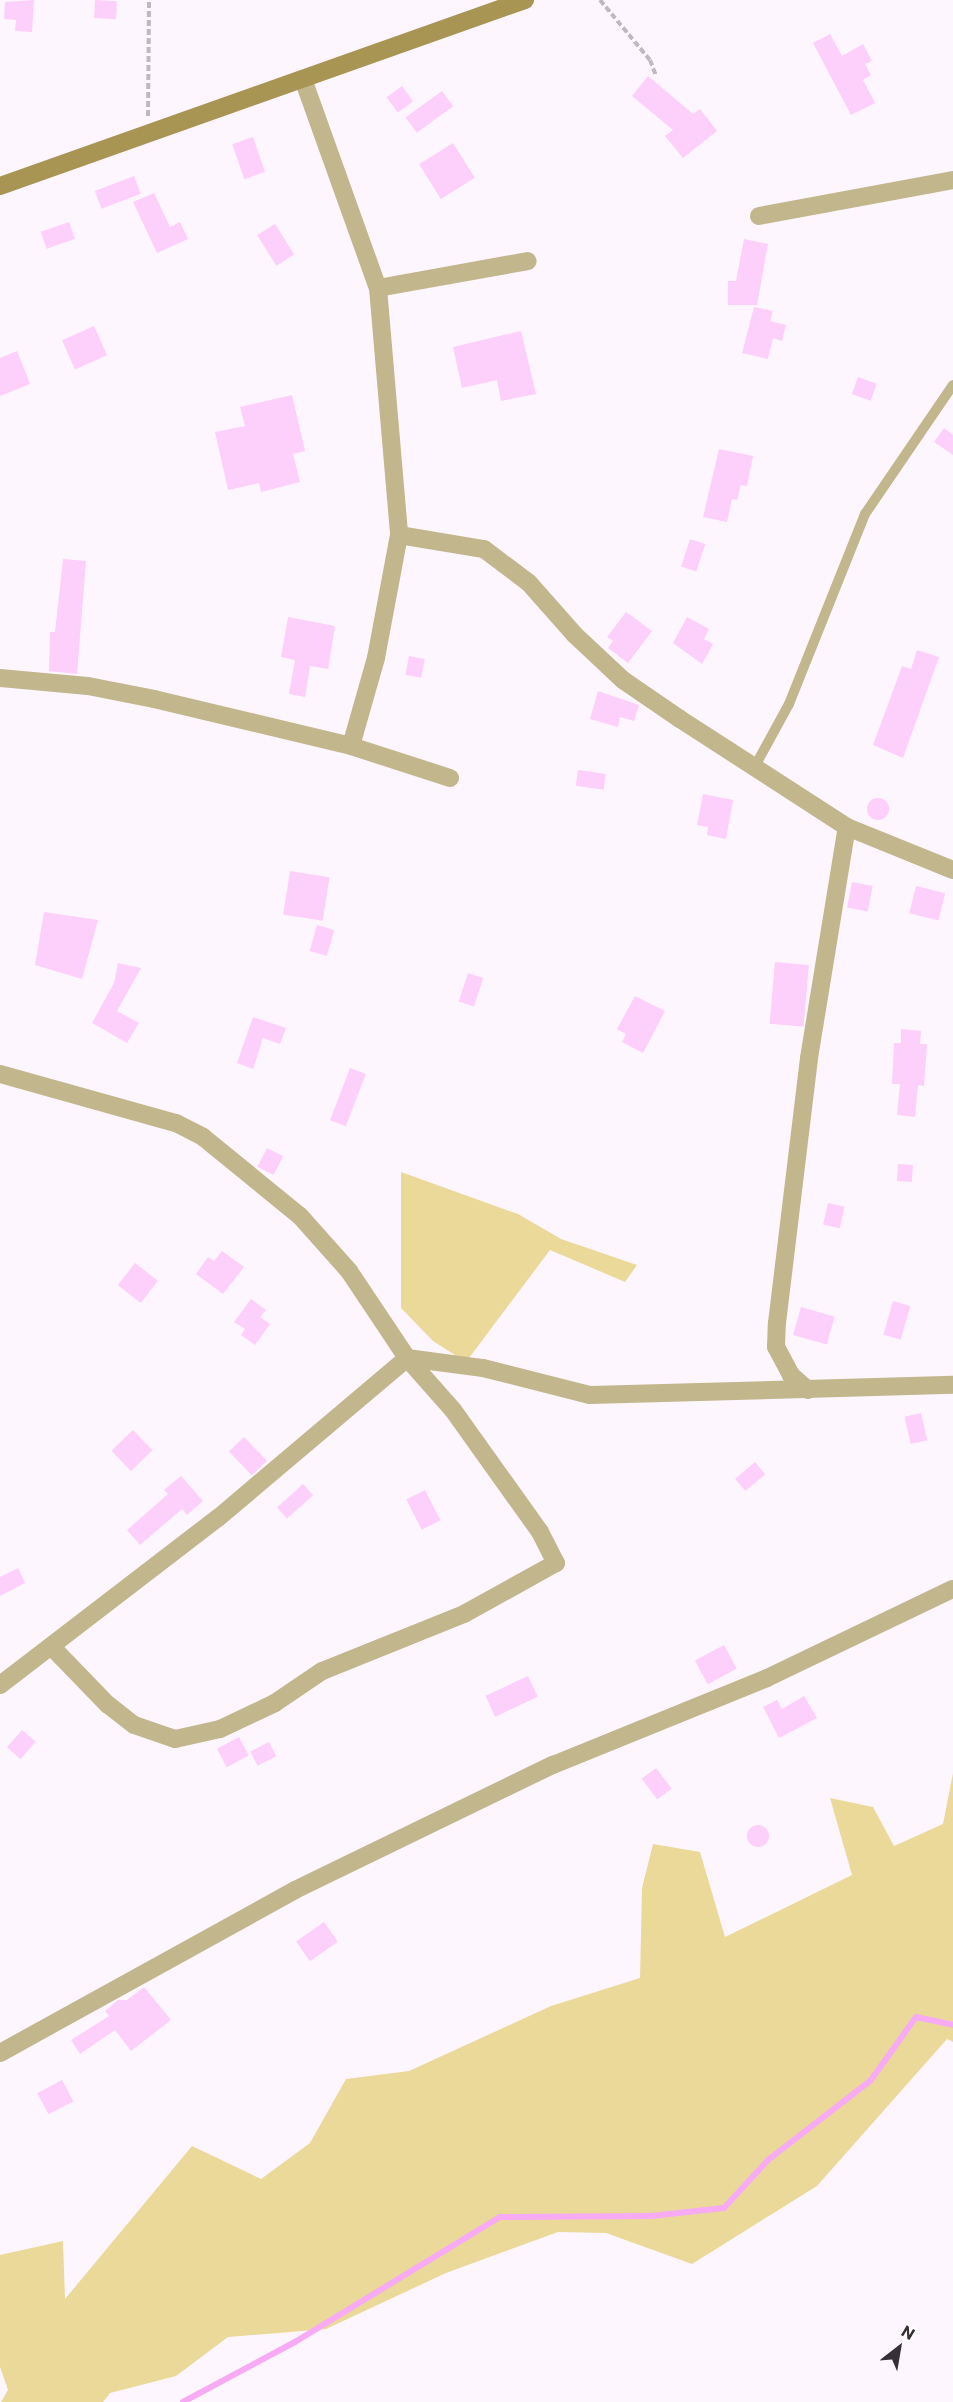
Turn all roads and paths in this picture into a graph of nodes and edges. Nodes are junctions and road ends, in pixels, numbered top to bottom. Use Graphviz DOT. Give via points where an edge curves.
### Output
graph roads {
  1 [pos="149,0"];
  2 [pos="525,0"];
  3 [pos="600,0"];
  4 [pos="656,76"];
  5 [pos="303,79"];
  6 [pos="150,137"];
  7 [pos="953,180"];
  8 [pos="0,186"];
  9 [pos="759,216"];
  10 [pos="528,261"];
  11 [pos="378,288"];
  12 [pos="953,385"];
  13 [pos="399,535"];
  14 [pos="0,678"];
  15 [pos="351,746"];
  16 [pos="754,768"];
  17 [pos="450,777"];
  18 [pos="847,827"];
  19 [pos="953,870"];
  20 [pos="0,1074"];
  21 [pos="407,1359"];
  22 [pos="953,1385"];
  23 [pos="808,1390"];
  24 [pos="953,1589"];
  25 [pos="53,1648"];
  26 [pos="0,1685"];
  27 [pos="0,2053"];
  1 -- 6 [label="path"];
  2 -- 5 [label="main road"];
  3 -- 4 [label="path" via="650,60"];
  5 -- 6 [label="main road"];
  5 -- 11 [label="street"];
  6 -- 8 [label="main road"];
  7 -- 9 [label="street"];
  10 -- 11 [label="street"];
  11 -- 13 [label="street"];
  12 -- 16 [label="lane" via="865,514 789,704"];
  13 -- 15 [label="street" via="376,658"];
  13 -- 16 [label="street" via="483,549 529,583 575,635 623,680"];
  14 -- 15 [label="street" via="88,686"];
  15 -- 17 [label="street"];
  16 -- 18 [label="street"];
  18 -- 19 [label="street"];
  18 -- 23 [label="street" via="809,1058 777,1323 776,1347 791,1375"];
  20 -- 21 [label="street" via="142,1113 203,1137 300,1216 349,1271"];
  21 -- 23 [label="street" via="483,1368 590,1395"];
  21 -- 25 [label="street"];
  21 -- 25 [label="street" via="453,1410 556,1563 464,1614 322,1671 275,1703 220,1729 175,1739 134,1725 108,1705"];
  22 -- 23 [label="street"];
  24 -- 27 [label="street" via="767,1678 553,1765 295,1890"];
  25 -- 26 [label="street"];
}
